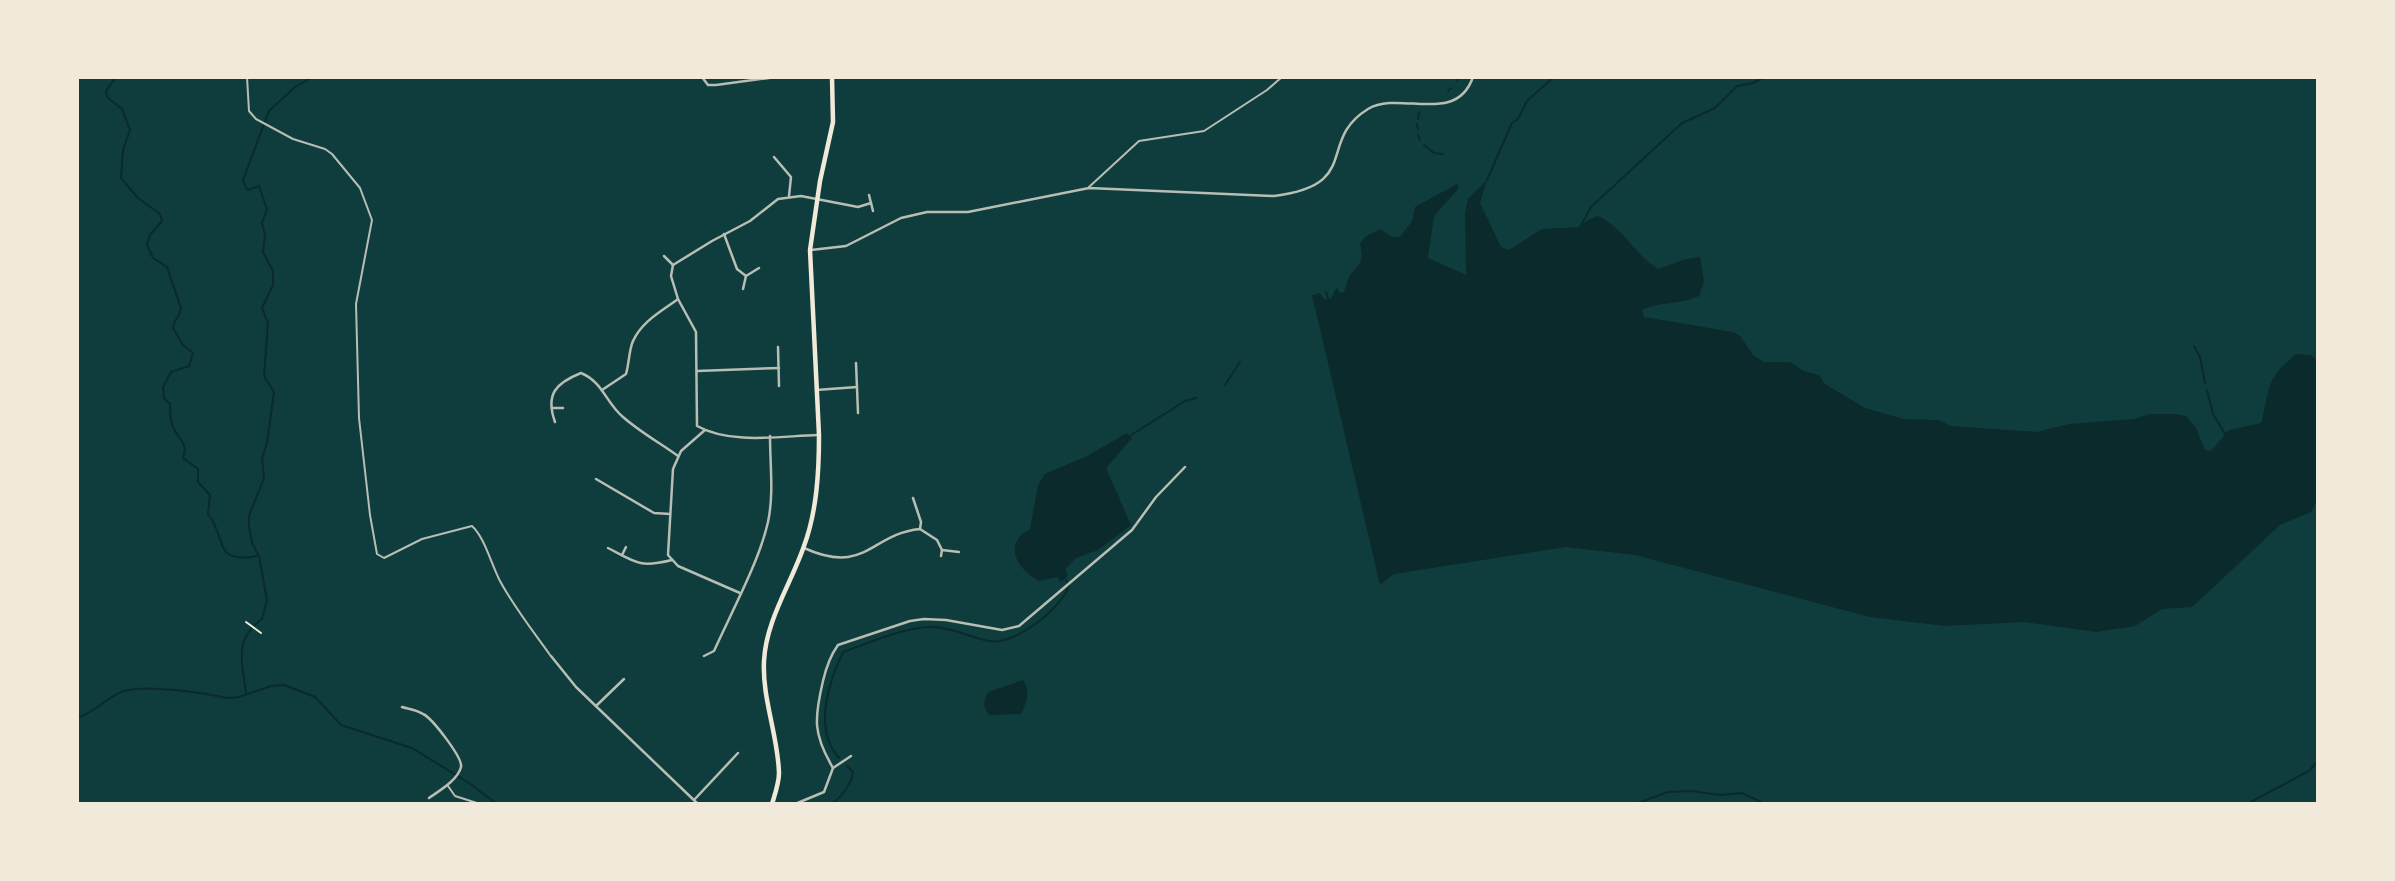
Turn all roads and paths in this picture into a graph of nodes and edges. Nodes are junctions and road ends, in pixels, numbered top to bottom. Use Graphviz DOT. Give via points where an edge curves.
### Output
graph roads {
  1 [pos="247,77"];
  2 [pos="702,77"];
  3 [pos="776,77"];
  4 [pos="832,77"];
  5 [pos="1282,77"];
  6 [pos="1473,77"];
  7 [pos="774,158"];
  8 [pos="1089,188"];
  9 [pos="869,195"];
  10 [pos="789,196"];
  11 [pos="818,198"];
  12 [pos="871,203"];
  13 [pos="873,211"];
  14 [pos="724,234"];
  15 [pos="810,250"];
  16 [pos="664,256"];
  17 [pos="673,265"];
  18 [pos="759,268"];
  19 [pos="746,276"];
  20 [pos="743,289"];
  21 [pos="678,299"];
  22 [pos="778,347"];
  23 [pos="856,363"];
  24 [pos="779,368"];
  25 [pos="697,371"];
  26 [pos="779,386"];
  27 [pos="857,387"];
  28 [pos="602,390"];
  29 [pos="816,390"];
  30 [pos="551,408"];
  31 [pos="563,408"];
  32 [pos="858,413"];
  33 [pos="555,422"];
  34 [pos="705,430"];
  35 [pos="819,435"];
  36 [pos="769,436"];
  37 [pos="678,456"];
  38 [pos="1185,467"];
  39 [pos="605,477"];
  40 [pos="596,479"];
  41 [pos="602,482"];
  42 [pos="913,498"];
  43 [pos="670,514"];
  44 [pos="920,529"];
  45 [pos="626,547"];
  46 [pos="608,548"];
  47 [pos="804,548"];
  48 [pos="942,550"];
  49 [pos="958,552"];
  50 [pos="622,555"];
  51 [pos="941,556"];
  52 [pos="672,560"];
  53 [pos="740,593"];
  54 [pos="246,622"];
  55 [pos="261,633"];
  56 [pos="551,656"];
  57 [pos="704,656"];
  58 [pos="624,678"];
  59 [pos="402,706"];
  60 [pos="596,706"];
  61 [pos="738,753"];
  62 [pos="851,756"];
  63 [pos="833,768"];
  64 [pos="447,785"];
  65 [pos="429,798"];
  66 [pos="694,800"];
  67 [pos="480,804"];
  68 [pos="698,804"];
  69 [pos="772,804"];
  70 [pos="795,804"];
  1 -- 56 [label="lane" via="249,111 293,139 332,154 360,188 372,220 356,304 360,429 377,554 384,558 422,539 472,526 502,584"];
  2 -- 3 [label="street" via="708,85 716,85"];
  4 -- 11 [label="main road" via="832,122"];
  5 -- 8 [label="lane" via="1204,131 1139,141"];
  6 -- 8 [label="street" via="1461,96 1451,101 1390,102 1356,117 1343,135 1332,170 1304,191 1274,196"];
  7 -- 10 [label="street" via="791,177"];
  8 -- 15 [label="street" via="968,212 927,212 901,218 846,246"];
  9 -- 12 [label="street"];
  10 -- 11 [label="street"];
  10 -- 14 [label="street"];
  11 -- 12 [label="street" via="858,207"];
  11 -- 15 [label="main road"];
  12 -- 13 [label="street"];
  14 -- 17 [label="street"];
  14 -- 19 [label="street" via="737,269"];
  15 -- 29 [label="main road"];
  16 -- 17 [label="street"];
  17 -- 21 [label="street" via="671,276"];
  18 -- 19 [label="street"];
  19 -- 20 [label="street"];
  21 -- 25 [label="street" via="696,332"];
  21 -- 28 [label="street" via="641,328 632,342 626,374"];
  22 -- 24 [label="street"];
  23 -- 27 [label="street"];
  24 -- 25 [label="street"];
  24 -- 26 [label="street"];
  25 -- 34 [label="street" via="697,426"];
  27 -- 29 [label="street"];
  27 -- 32 [label="street"];
  28 -- 30 [label="street" via="581,373 555,389"];
  28 -- 37 [label="street" via="623,418"];
  29 -- 35 [label="main road"];
  30 -- 31 [label="street"];
  30 -- 33 [label="street"];
  34 -- 36 [label="street" via="740,437"];
  34 -- 37 [label="street"];
  35 -- 36 [label="street"];
  35 -- 47 [label="main road" via="815,496"];
  36 -- 53 [label="street" via="768,524"];
  37 -- 43 [label="street"];
  38 -- 63 [label="street" via="1132,530 1019,626 1002,630 924,619 838,645 826,668 815,712 823,751"];
  39 -- 41 [label="street"];
  40 -- 41 [label="street"];
  41 -- 43 [label="street" via="654,513"];
  42 -- 44 [label="street"];
  43 -- 52 [label="street" via="668,555"];
  44 -- 47 [label="street" via="847,557 829,558"];
  44 -- 48 [label="street" via="937,540"];
  45 -- 50 [label="street"];
  46 -- 50 [label="street"];
  47 -- 69 [label="main road" via="772,623 765,652 765,686 779,773"];
  48 -- 49 [label="street"];
  48 -- 51 [label="street"];
  50 -- 52 [label="street" via="652,566"];
  52 -- 53 [label="street"];
  53 -- 57 [label="street" via="714,651"];
  54 -- 55 [label="path"];
  56 -- 60 [label="street"];
  58 -- 60 [label="street"];
  59 -- 64 [label="street" via="425,714 459,756 461,768"];
  60 -- 66 [label="street"];
  61 -- 66 [label="street"];
  62 -- 63 [label="street"];
  63 -- 70 [label="street" via="824,792"];
  64 -- 65 [label="street"];
  64 -- 67 [label="lane" via="455,796"];
  66 -- 68 [label="street"];
}
